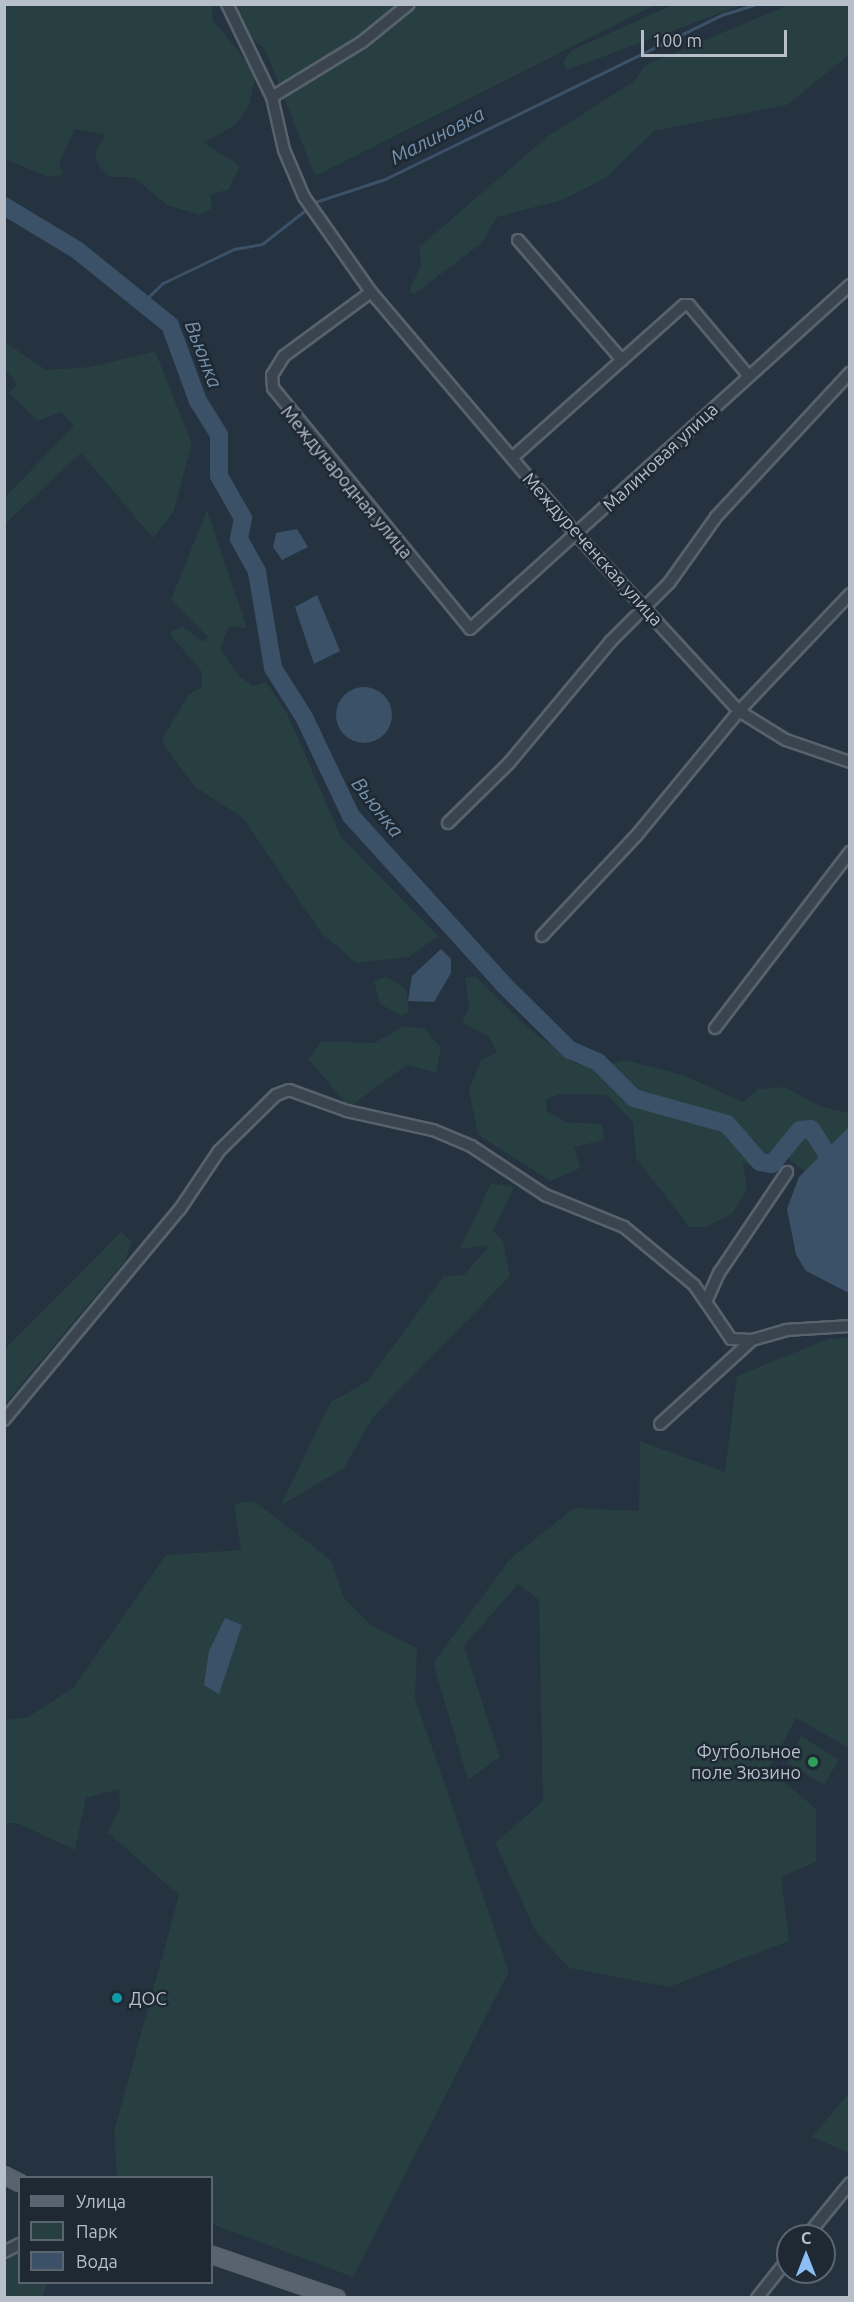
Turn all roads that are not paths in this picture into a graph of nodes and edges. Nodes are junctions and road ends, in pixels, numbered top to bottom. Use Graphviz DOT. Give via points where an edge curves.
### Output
graph roads {
  1 [pos="227,4"];
  2 [pos="408,4"];
  3 [pos="272,97"];
  4 [pos="518,240"];
  5 [pos="849,285"];
  6 [pos="371,292"];
  7 [pos="622,360"];
  8 [pos="849,373"];
  9 [pos="748,375"];
  10 [pos="512,458"];
  11 [pos="577,535"];
  12 [pos="849,594"];
  13 [pos="646,609"];
  14 [pos="470,628"];
  15 [pos="739,711"];
  16 [pos="849,762"];
  17 [pos="448,823"];
  18 [pos="849,852"];
  19 [pos="542,936"];
  20 [pos="715,1028"];
  21 [pos="787,1172"];
  22 [pos="706,1302"];
  23 [pos="849,1326"];
  24 [pos="752,1340"];
  25 [pos="4,1420"];
  26 [pos="660,1424"];
  27 [pos="4,2175"];
  28 [pos="18,2181"];
  29 [pos="849,2183"];
  30 [pos="817,2224"];
  31 [pos="18,2245"];
  32 [pos="4,2252"];
  33 [pos="213,2255"];
  34 [pos="776,2274"];
  35 [pos="337,2298"];
  36 [pos="757,2298"];
  1 -- 3 [label="street, Междуреченская улица"];
  2 -- 3 [label="street" via="362,42"];
  3 -- 6 [label="street, Междуреченская улица" via="284,150 304,197"];
  4 -- 7 [label="street"];
  5 -- 9 [label="street, Малиновая улица"];
  6 -- 10 [label="street, Междуреченская улица"];
  6 -- 14 [label="street, Международная улица" via="284,356 272,375 273,388"];
  7 -- 9 [label="street" via="689,305"];
  7 -- 10 [label="street"];
  8 -- 13 [label="street" via="716,517"];
  9 -- 11 [label="street, Малиновая улица"];
  10 -- 11 [label="street, Междуреченская улица"];
  11 -- 13 [label="street, Междуреченская улица"];
  11 -- 14 [label="street, Малиновая улица"];
  12 -- 15 [label="street"];
  13 -- 15 [label="street, Междуреченская улица"];
  13 -- 17 [label="street" via="610,642 509,763"];
  15 -- 16 [label="street, Междуреченская улица" via="786,740"];
  15 -- 19 [label="street" via="636,836"];
  18 -- 20 [label="street"];
  21 -- 22 [label="street" via="719,1273"];
  22 -- 24 [label="street" via="731,1339"];
  22 -- 25 [label="street" via="694,1285 624,1227 545,1195 471,1146 433,1130 347,1111 289,1090 276,1095 219,1151 180,1209"];
  23 -- 24 [label="street" via="786,1330"];
  24 -- 26 [label="street"];
  27 -- 28 [label="main road"];
  29 -- 30 [label="street"];
  31 -- 32 [label="street"];
  33 -- 35 [label="main road"];
  34 -- 36 [label="street"];
}
